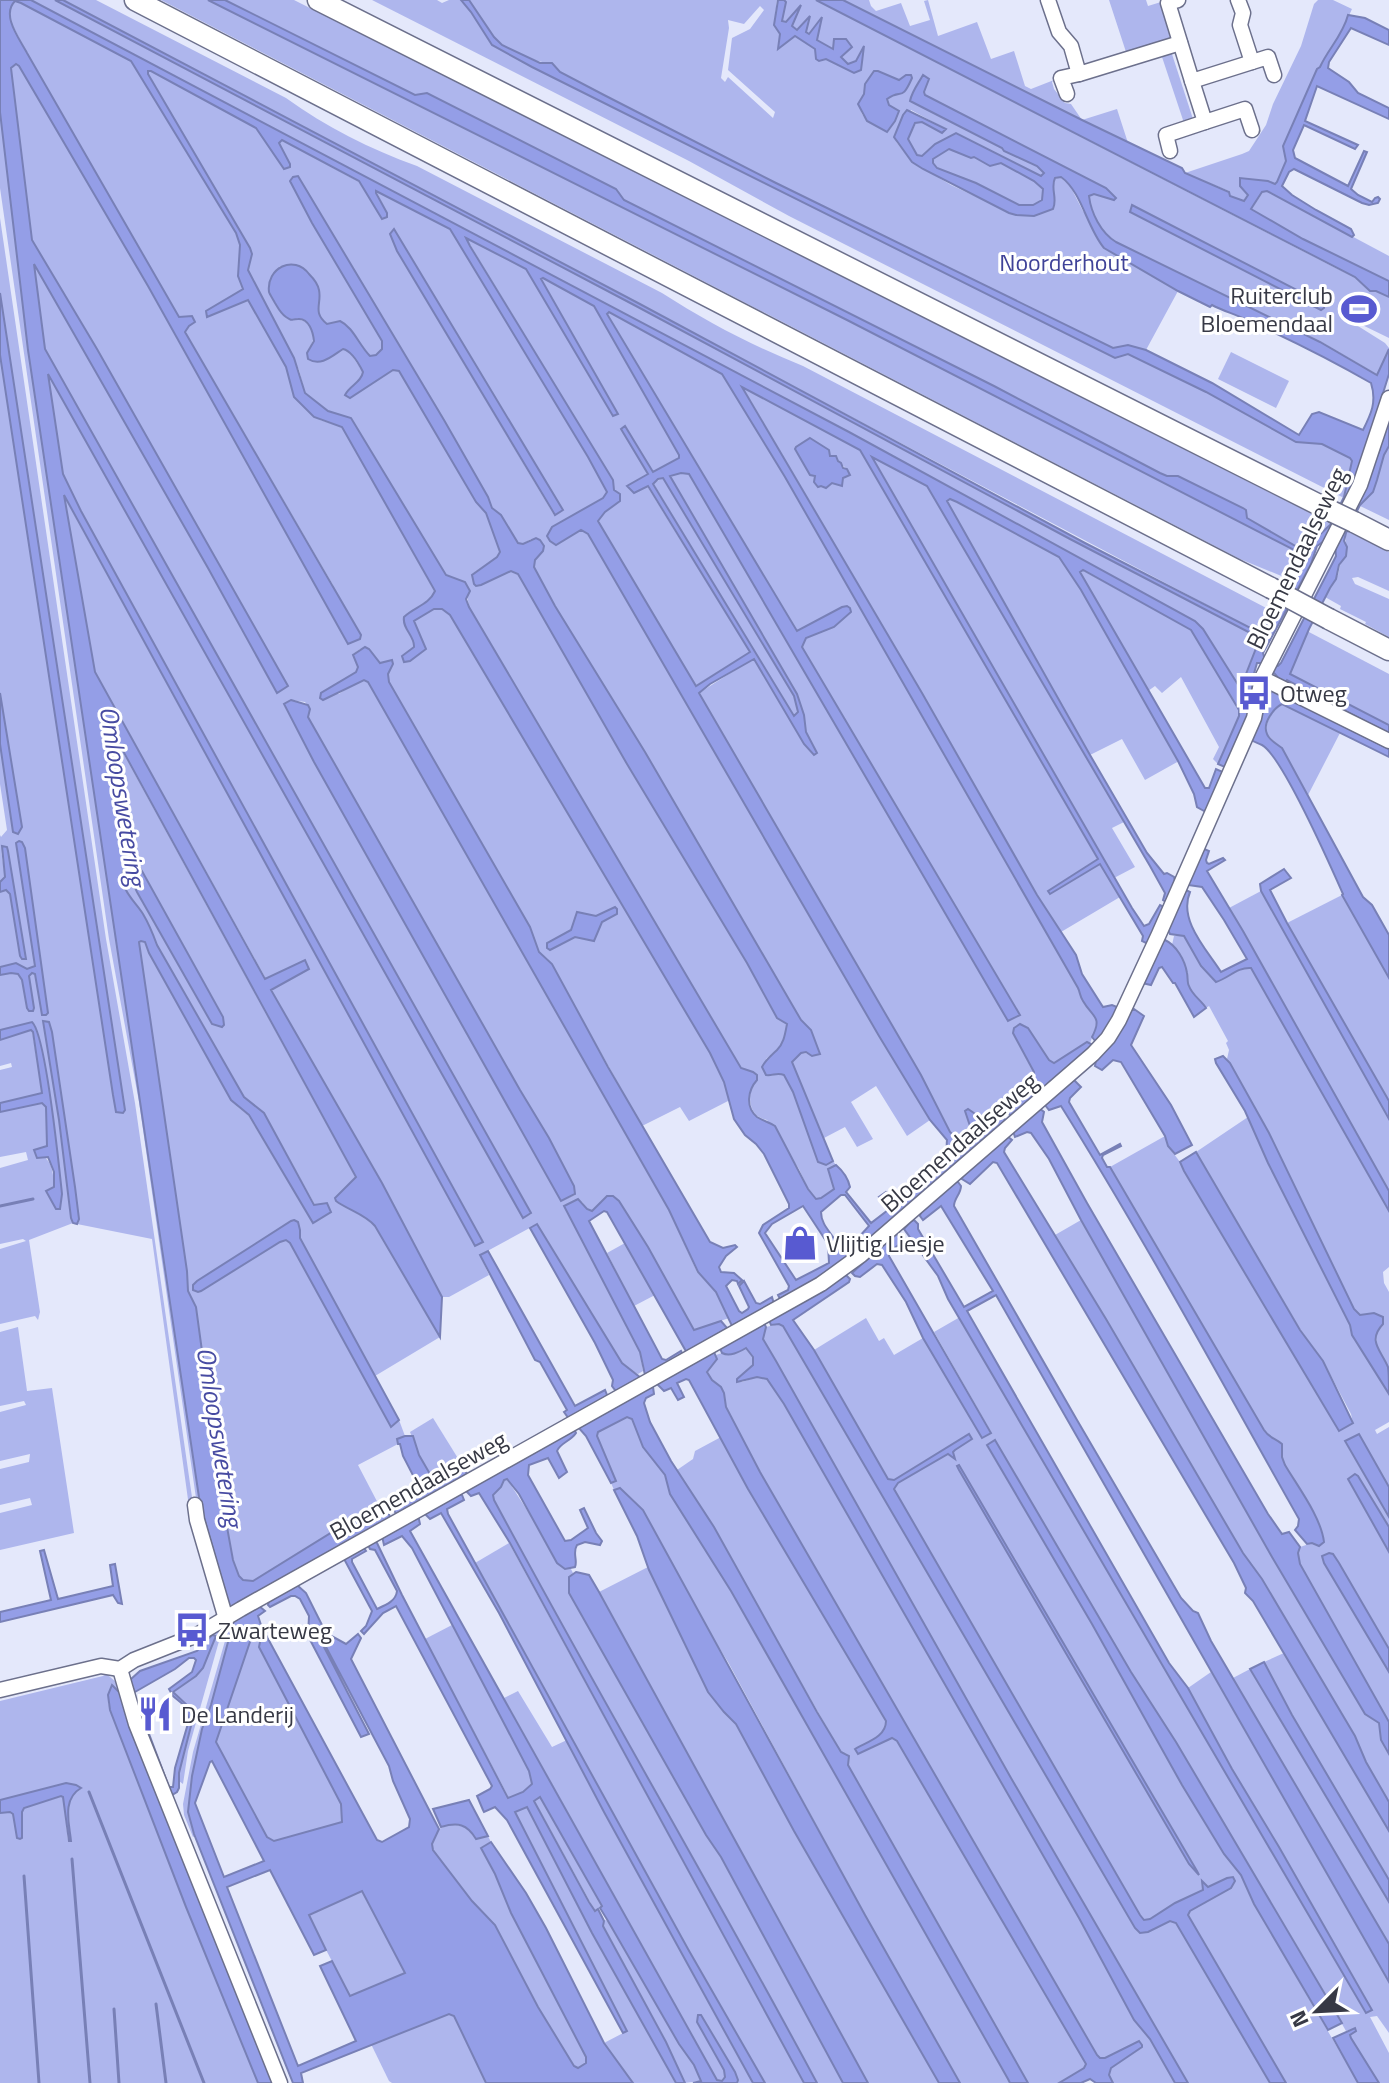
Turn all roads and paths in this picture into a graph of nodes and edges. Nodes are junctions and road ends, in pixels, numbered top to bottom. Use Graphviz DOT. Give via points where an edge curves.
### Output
graph roads {
  1 [pos="135,0"];
  2 [pos="318,0"];
  3 [pos="1048,0"];
  4 [pos="1178,0"];
  5 [pos="1238,0"];
  6 [pos="1180,43"];
  7 [pos="1252,62"];
  8 [pos="1079,74"];
  9 [pos="1274,75"];
  10 [pos="1192,81"];
  11 [pos="1067,94"];
  12 [pos="1205,122"];
  13 [pos="1252,130"];
  14 [pos="1170,151"];
  15 [pos="1389,398"];
  16 [pos="1389,540"];
  17 [pos="1389,650"];
  18 [pos="1266,669"];
  19 [pos="1389,741"];
  20 [pos="195,1505"];
  21 [pos="233,1615"];
  22 [pos="120,1669"];
  23 [pos="0,1690"];
  24 [pos="280,2083"];
  1 -- 17 [label="highway, bridge"];
  2 -- 16 [label="highway, bridge"];
  3 -- 8 [label="street"];
  4 -- 6 [label="street" via="1168,3"];
  5 -- 7 [label="street"];
  6 -- 8 [label="street"];
  6 -- 10 [label="street"];
  7 -- 9 [label="street" via="1268,57"];
  7 -- 10 [label="street"];
  8 -- 11 [label="street" via="1061,78"];
  10 -- 12 [label="street"];
  12 -- 13 [label="street" via="1245,109"];
  12 -- 14 [label="street" via="1166,135"];
  15 -- 18 [label="street, Bloemendaalseweg" via="1360,485"];
  18 -- 19 [label="street"];
  18 -- 21 [label="street, Bloemendaalseweg" via="1254,718 1159,934 1119,1020 1093,1054 842,1271"];
  20 -- 21 [label="street"];
  21 -- 22 [label="street, Bloemendaalseweg"];
  22 -- 23 [label="street" via="101,1666"];
  22 -- 24 [label="street" via="136,1724 188,1842"];
}
